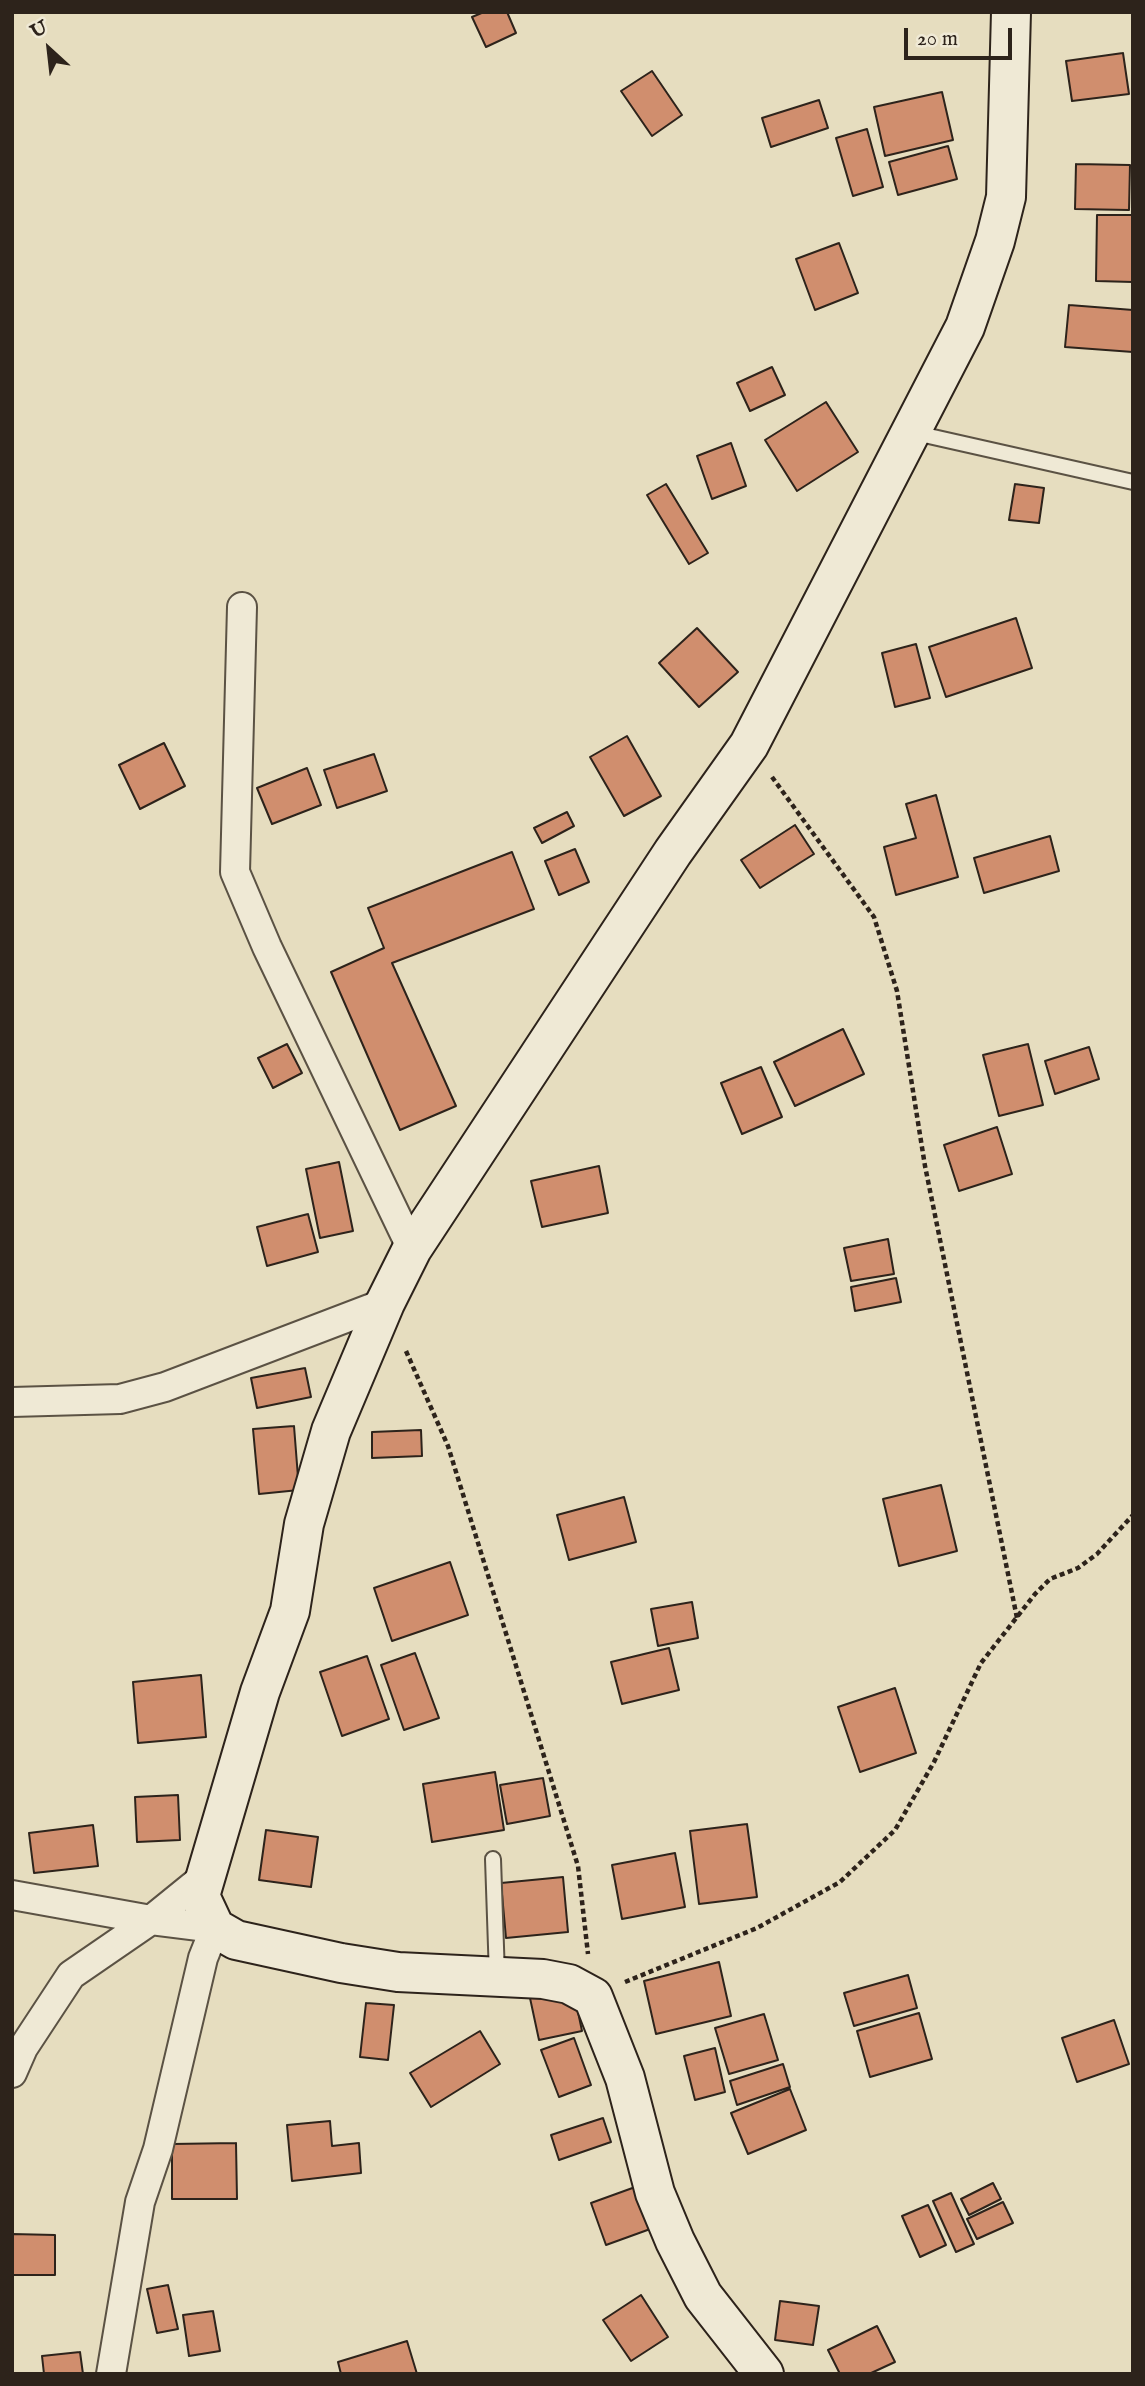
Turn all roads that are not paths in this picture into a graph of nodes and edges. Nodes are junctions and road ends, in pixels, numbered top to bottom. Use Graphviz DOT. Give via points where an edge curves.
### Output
graph roads {
  1 [pos="1015,13"];
  2 [pos="910,432"];
  3 [pos="1133,482"];
  4 [pos="242,607"];
  5 [pos="411,1249"];
  6 [pos="385,1303"];
  7 [pos="12,1402"];
  8 [pos="493,1860"];
  9 [pos="204,1877"];
  10 [pos="12,1895"];
  11 [pos="151,1920"];
  12 [pos="215,1928"];
  13 [pos="497,1977"];
  14 [pos="12,2073"];
  15 [pos="111,2374"];
  16 [pos="764,2374"];
  1 -- 2 [label="street" via="1006,197 995,241 965,327"];
  2 -- 3 [label="lane"];
  2 -- 5 [label="street" via="749,745 673,852"];
  4 -- 5 [label="street" via="235,872"];
  5 -- 6 [label="street"];
  6 -- 7 [label="street" via="142,1394 120,1399"];
  6 -- 9 [label="street" via="331,1432 304,1524 290,1611 260,1692"];
  8 -- 13 [label="lane"];
  9 -- 11 [label="street"];
  9 -- 12 [label="street" via="200,1896"];
  10 -- 11 [label="street"];
  11 -- 12 [label="street"];
  11 -- 14 [label="street" via="71,1975"];
  12 -- 13 [label="street" via="236,1940 341,1963 398,1972"];
  12 -- 15 [label="street" via="203,1958 158,2149 140,2203"];
  13 -- 16 [label="street" via="569,1984 593,1997 625,2078 654,2193 675,2241 703,2296"];
}
